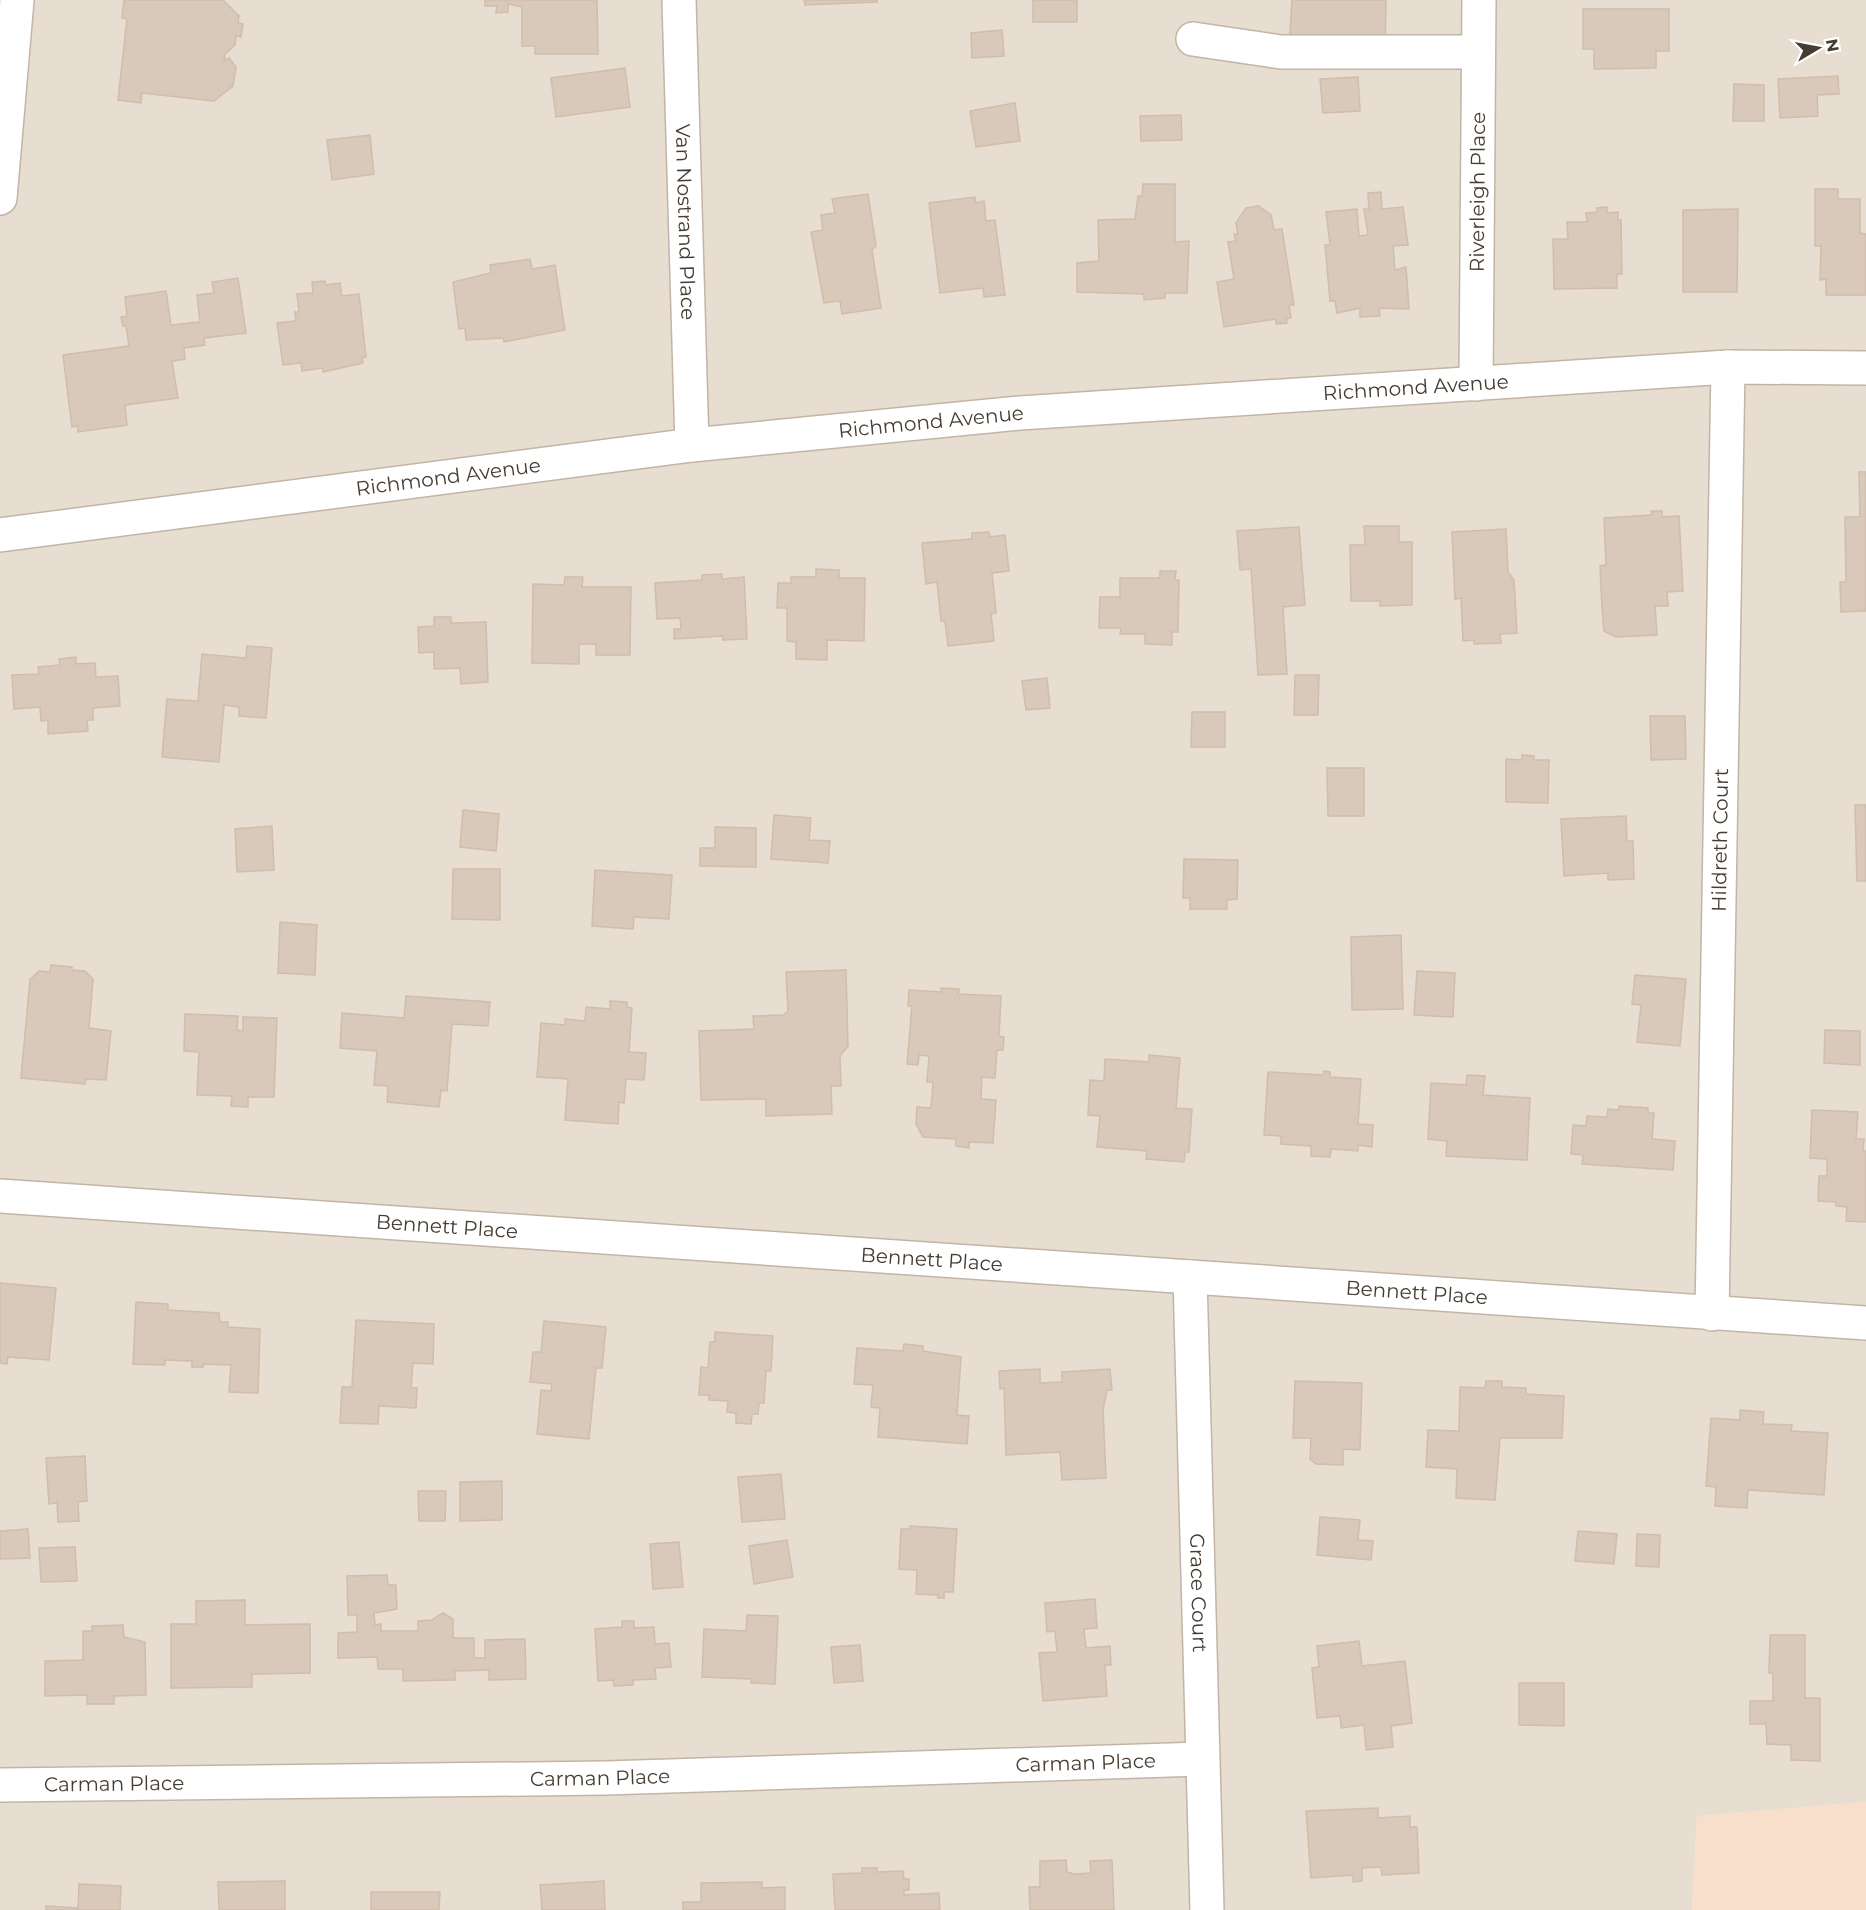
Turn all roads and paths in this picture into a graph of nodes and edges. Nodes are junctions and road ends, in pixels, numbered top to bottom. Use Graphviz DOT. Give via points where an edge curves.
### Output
graph roads {
  1 [pos="17,0"];
  2 [pos="679,0"];
  3 [pos="1479,0"];
  4 [pos="1192,39"];
  5 [pos="1478,52"];
  6 [pos="0,198"];
  7 [pos="1728,367"];
  8 [pos="1866,368"];
  9 [pos="1476,384"];
  10 [pos="692,445"];
  11 [pos="0,535"];
  12 [pos="0,1196"];
  13 [pos="1190,1277"];
  14 [pos="1712,1314"];
  15 [pos="1866,1323"];
  16 [pos="1201,1758"];
  17 [pos="0,1785"];
  18 [pos="1207,1910"];
  1 -- 6 [label="street"];
  2 -- 10 [label="street, Van Nostrand Place"];
  3 -- 5 [label="street, Riverleigh Place"];
  4 -- 5 [label="street" via="1281,52"];
  5 -- 9 [label="street, Riverleigh Place"];
  7 -- 8 [label="street, Richmond Avenue"];
  7 -- 9 [label="street, Richmond Avenue"];
  7 -- 14 [label="street, Hildreth Court"];
  9 -- 10 [label="street, Richmond Avenue" via="1020,413"];
  10 -- 11 [label="street, Richmond Avenue"];
  12 -- 13 [label="street, Bennett Place"];
  13 -- 14 [label="street, Bennett Place"];
  13 -- 16 [label="street, Grace Court"];
  14 -- 15 [label="street, Bennett Place"];
  16 -- 17 [label="street, Carman Place" via="606,1778"];
  16 -- 18 [label="street, Grace Court"];
}
